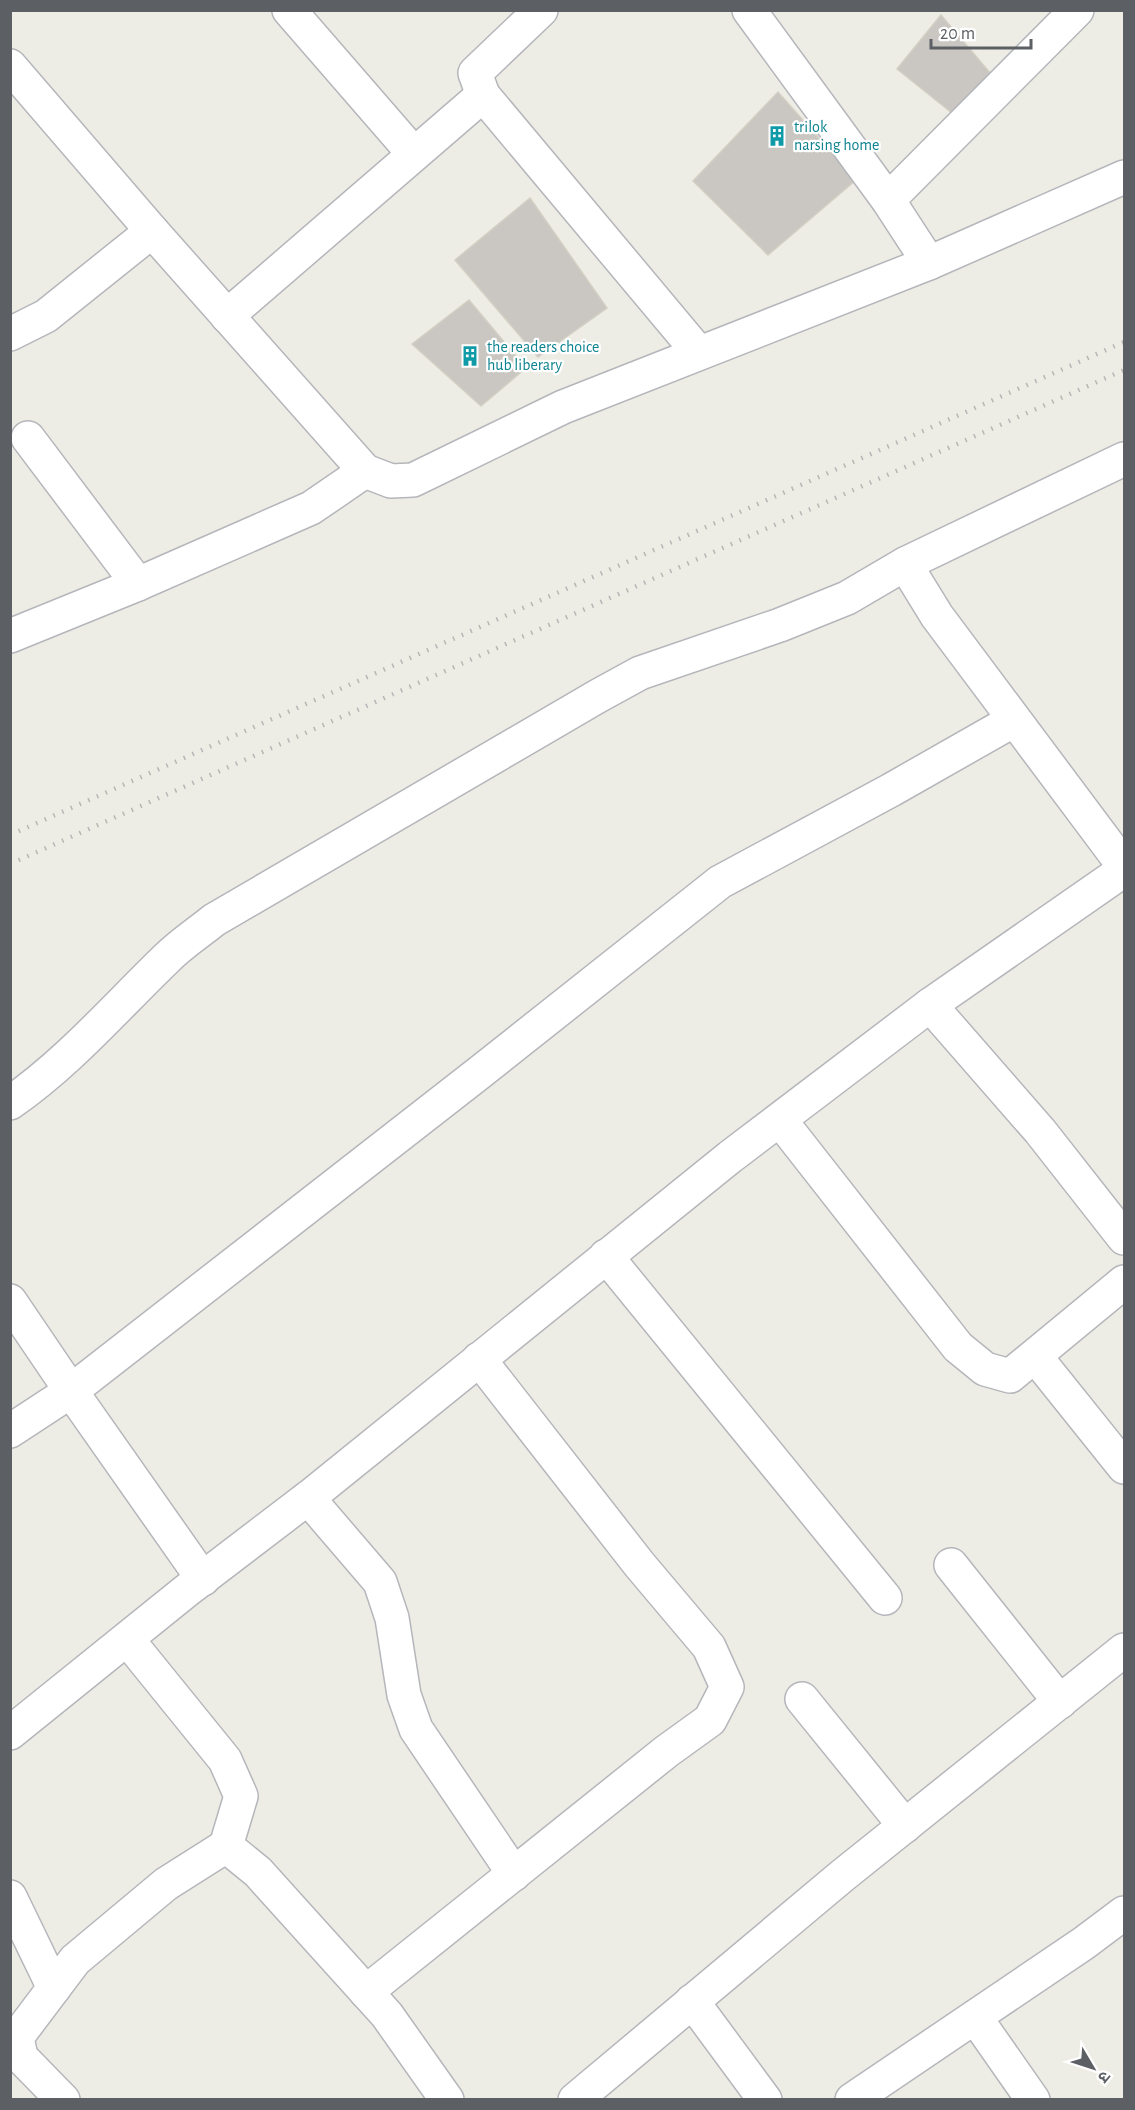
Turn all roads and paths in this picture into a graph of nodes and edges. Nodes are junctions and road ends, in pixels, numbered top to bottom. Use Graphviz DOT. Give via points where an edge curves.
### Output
graph roads {
  1 [pos="289,10"];
  2 [pos="541,10"];
  3 [pos="1077,10"];
  4 [pos="751,11"];
  5 [pos="10,66"];
  6 [pos="483,95"];
  7 [pos="414,154"];
  8 [pos="1125,177"];
  9 [pos="888,200"];
  10 [pos="152,231"];
  11 [pos="929,263"];
  12 [pos="227,316"];
  13 [pos="10,334"];
  14 [pos="699,353"];
  15 [pos="27,438"];
  16 [pos="1125,459"];
  17 [pos="365,471"];
  18 [pos="905,564"];
  19 [pos="138,584"];
  20 [pos="10,636"];
  21 [pos="1014,720"];
  22 [pos="1125,868"];
  23 [pos="930,1005"];
  24 [pos="10,1103"];
  25 [pos="780,1120"];
  26 [pos="1125,1238"];
  27 [pos="606,1256"];
  28 [pos="1125,1282"];
  29 [pos="10,1301"];
  30 [pos="1035,1356"];
  31 [pos="479,1359"];
  32 [pos="70,1391"];
  33 [pos="10,1431"];
  34 [pos="1125,1467"];
  35 [pos="308,1498"];
  36 [pos="951,1565"];
  37 [pos="203,1579"];
  38 [pos="885,1598"];
  39 [pos="127,1639"];
  40 [pos="1125,1650"];
  41 [pos="802,1699"];
  42 [pos="1060,1702"];
  43 [pos="10,1733"];
  44 [pos="905,1826"];
  45 [pos="226,1846"];
  46 [pos="514,1874"];
  47 [pos="10,1897"];
  48 [pos="1125,1913"];
  49 [pos="54,1988"];
  50 [pos="366,1992"];
  51 [pos="692,2001"];
  52 [pos="975,2017"];
  53 [pos="63,2100"];
  54 [pos="447,2100"];
  55 [pos="574,2100"];
  56 [pos="765,2100"];
  57 [pos="852,2100"];
  58 [pos="1033,2100"];
  1 -- 7 [label="street"];
  2 -- 6 [label="street" via="475,73"];
  3 -- 9 [label="street"];
  4 -- 9 [label="street"];
  5 -- 10 [label="street"];
  6 -- 7 [label="street"];
  6 -- 14 [label="street"];
  7 -- 12 [label="street"];
  8 -- 11 [label="street"];
  9 -- 11 [label="street"];
  10 -- 12 [label="street"];
  10 -- 13 [label="street" via="46,316"];
  11 -- 14 [label="street"];
  12 -- 17 [label="street"];
  14 -- 17 [label="street" via="563,407 413,480 391,481"];
  15 -- 19 [label="street"];
  16 -- 18 [label="street"];
  17 -- 19 [label="street" via="311,508"];
  18 -- 21 [label="street" via="937,616"];
  18 -- 24 [label="street" via="847,598 640,673 214,921 168,956 79,1044"];
  19 -- 20 [label="street"];
  21 -- 22 [label="street"];
  21 -- 32 [label="street" via="720,882"];
  22 -- 23 [label="street"];
  23 -- 25 [label="street"];
  23 -- 26 [label="street" via="1040,1131"];
  25 -- 27 [label="street"];
  25 -- 30 [label="street" via="958,1347 985,1369 1010,1376"];
  27 -- 31 [label="street"];
  27 -- 38 [label="street"];
  28 -- 30 [label="street"];
  29 -- 32 [label="street"];
  30 -- 34 [label="street"];
  31 -- 35 [label="street"];
  31 -- 46 [label="street" via="709,1647 727,1687 710,1720"];
  32 -- 33 [label="street"];
  32 -- 37 [label="street"];
  35 -- 37 [label="street"];
  35 -- 46 [label="street" via="380,1582 392,1618 404,1695 416,1729"];
  36 -- 42 [label="street"];
  37 -- 39 [label="street"];
  39 -- 43 [label="street"];
  39 -- 45 [label="street" via="225,1760 241,1796"];
  40 -- 42 [label="street"];
  41 -- 44 [label="street"];
  42 -- 44 [label="street"];
  44 -- 51 [label="street"];
  45 -- 49 [label="street" via="166,1884 75,1960"];
  45 -- 50 [label="street" via="258,1872"];
  46 -- 50 [label="street"];
  47 -- 49 [label="street"];
  48 -- 52 [label="street"];
  49 -- 53 [label="street" via="18,2037 21,2057"];
  50 -- 54 [label="street"];
  51 -- 55 [label="street"];
  51 -- 56 [label="street"];
  52 -- 57 [label="street"];
  52 -- 58 [label="street"];
}
